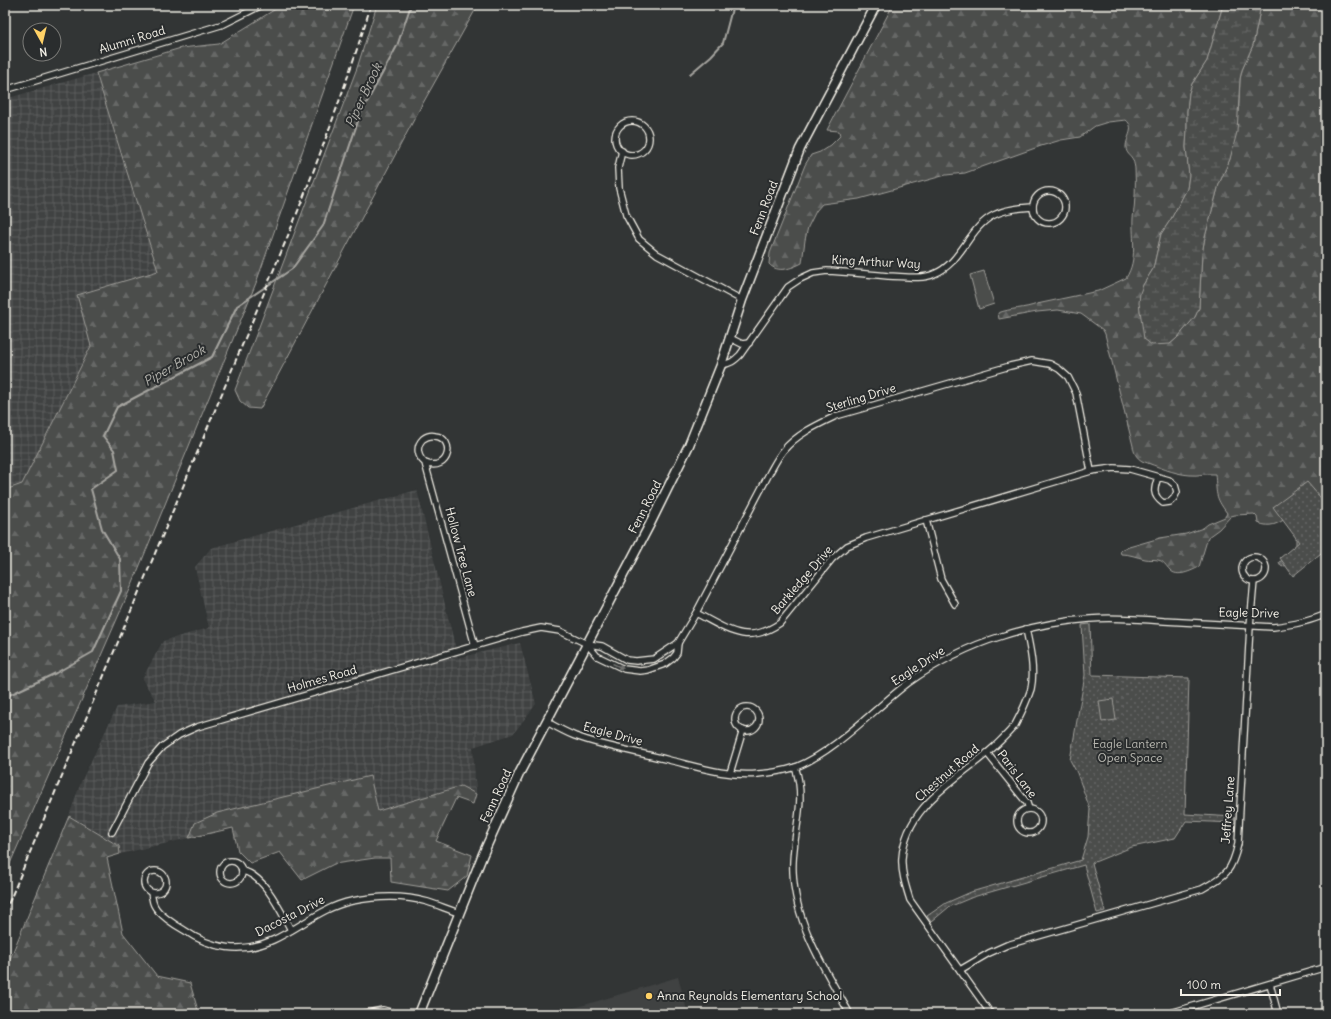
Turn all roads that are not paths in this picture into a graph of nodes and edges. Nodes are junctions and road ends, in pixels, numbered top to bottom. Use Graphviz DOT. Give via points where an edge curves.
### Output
graph roads {
  1 [pos="262,5"];
  2 [pos="876,5"];
  3 [pos="5,90"];
  4 [pos="622,151"];
  5 [pos="1033,207"];
  6 [pos="742,300"];
  7 [pos="730,338"];
  8 [pos="749,343"];
  9 [pos="721,365"];
  10 [pos="426,463"];
  11 [pos="1091,471"];
  12 [pos="1158,477"];
  13 [pos="926,520"];
  14 [pos="1254,581"];
  15 [pos="954,604"];
  16 [pos="696,613"];
  17 [pos="1326,614"];
  18 [pos="1250,626"];
  19 [pos="1026,629"];
  20 [pos="678,643"];
  21 [pos="587,644"];
  22 [pos="475,646"];
  23 [pos="547,722"];
  24 [pos="743,730"];
  25 [pos="987,753"];
  26 [pos="795,767"];
  27 [pos="730,773"];
  28 [pos="1029,809"];
  29 [pos="112,832"];
  30 [pos="242,871"];
  31 [pos="151,893"];
  32 [pos="459,914"];
  33 [pos="291,930"];
  34 [pos="1326,967"];
  35 [pos="960,970"];
  36 [pos="1270,984"];
  37 [pos="362,1014"];
  38 [pos="398,1014"];
  39 [pos="419,1014"];
  40 [pos="850,1014"];
  41 [pos="991,1014"];
  42 [pos="1167,1014"];
  43 [pos="1278,1014"];
  1 -- 3 [label="street, Alumni Road" via="224,24"];
  2 -- 6 [label="street, Fenn Road" via="800,149"];
  4 -- 4 [label="street" via="637,154 646,148 649,133 642,124 631,121 621,126 616,142"];
  4 -- 6 [label="street" via="618,168 619,188 626,215 640,239 657,254"];
  5 -- 5 [label="street" via="1036,217 1046,223 1060,220 1066,207 1062,196 1052,191 1046,191 1037,197"];
  5 -- 8 [label="street, King Arthur Way" via="1013,209 994,215 981,224 947,267 933,275 916,277 827,271 813,273 800,279 788,287"];
  6 -- 7 [label="street, Fenn Road"];
  7 -- 8 [label="street" via="742,344"];
  7 -- 9 [label="street, Fenn Road"];
  8 -- 9 [label="street, King Arthur Way" via="735,361"];
  9 -- 21 [label="street, Fenn Road" via="681,463"];
  10 -- 10 [label="street, Hollow Tree Lane" via="418,450 422,441 434,435 448,446 448,455 439,464"];
  10 -- 22 [label="street, Hollow Tree Lane"];
  11 -- 12 [label="street, Barkledge Drive" via="1130,469"];
  11 -- 13 [label="street, Barkledge Drive"];
  11 -- 16 [label="street, Sterling Drive" via="1076,393 1068,377 1050,364 1032,361 1010,366 836,416 815,426 784,450"];
  12 -- 12 [label="street, Barkledge Drive" via="1155,493 1163,503 1170,502 1176,492 1175,485"];
  13 -- 15 [label="street" via="941,579"];
  13 -- 16 [label="street, Barkledge Drive" via="847,546 832,559 780,623 769,631 759,634 732,632"];
  14 -- 14 [label="street" via="1264,576 1266,568 1263,561 1257,557 1249,558 1243,563 1242,571 1246,578"];
  14 -- 18 [label="street, Jeffrey Lane"];
  16 -- 20 [label="street, Sterling Drive"];
  17 -- 18 [label="street, Eagle Drive" via="1296,624"];
  18 -- 19 [label="street, Eagle Drive" via="1091,619 1056,622"];
  18 -- 35 [label="street, Jeffrey Lane" via="1238,844 1228,871 1202,889 1007,945"];
  19 -- 25 [label="street, Chestnut Road" via="1032,669 1031,688 1014,726"];
  19 -- 26 [label="street, Eagle Drive" via="1000,636 951,657 909,683 832,746"];
  20 -- 21 [label="street, Sterling Drive" via="654,659 636,661 627,660 602,646"];
  21 -- 20 [label="street, Sterling Drive, one-way" via="597,656 624,669 640,671 658,667 673,658 677,653"];
  21 -- 22 [label="street, Holmes Road" via="560,631 541,628"];
  21 -- 23 [label="street, Fenn Road"];
  22 -- 29 [label="street, Holmes Road" via="179,735 162,747 148,763"];
  23 -- 27 [label="street, Eagle Drive" via="576,736 603,744"];
  23 -- 32 [label="street, Fenn Road" via="499,817"];
  24 -- 24 [label="street" via="735,722 736,714 740,708 752,707 759,716 758,723 750,730"];
  24 -- 27 [label="street"];
  25 -- 28 [label="street, Paris Lane"];
  25 -- 35 [label="street, Chestnut Road" via="933,797 919,812 905,841 902,859 910,900"];
  26 -- 27 [label="street, Eagle Drive" via="756,775"];
  26 -- 40 [label="street" via="801,789 793,849 797,898 814,948"];
  28 -- 28 [label="street, Paris Lane" via="1035,811 1041,821 1038,828 1028,833 1021,830 1017,819 1021,813"];
  30 -- 30 [label="street" via="241,878 231,883 224,881 220,875 223,864 229,861 236,862 242,867"];
  30 -- 33 [label="street" via="249,872 260,881"];
  31 -- 31 [label="street, Dacosta Drive" via="162,891 166,885 165,877 159,872 149,872 144,878 144,885"];
  31 -- 33 [label="street, Dacosta Drive" via="154,906 163,916 196,938 216,946 254,946 273,940"];
  32 -- 33 [label="street, Dacosta Drive" via="427,902 402,897 376,897 333,907"];
  32 -- 39 [label="street, Fenn Road"];
  34 -- 36 [label="street"];
  35 -- 41 [label="street, Chestnut Road"];
  36 -- 42 [label="street"];
  36 -- 43 [label="street"];
  37 -- 38 [label="street" via="383,1010"];
}
